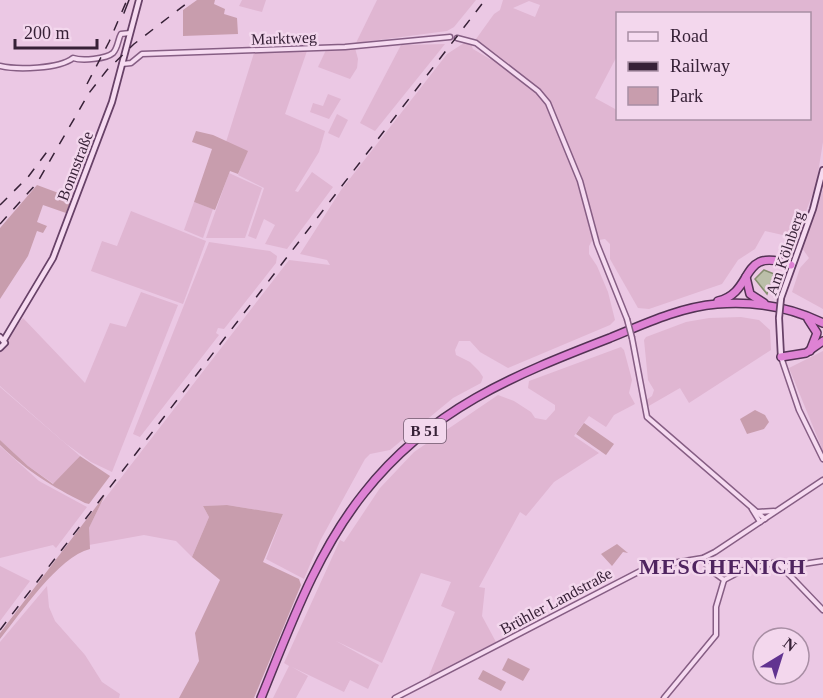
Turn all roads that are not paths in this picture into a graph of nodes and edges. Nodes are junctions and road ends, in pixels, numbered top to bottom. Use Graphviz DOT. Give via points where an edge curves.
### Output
graph roads {
  1 [pos="139,0"];
  2 [pos="130,33"];
  3 [pos="450,38"];
  4 [pos="457,38"];
  5 [pos="122,64"];
  6 [pos="0,66"];
  7 [pos="823,170"];
  8 [pos="791,267"];
  9 [pos="746,275"];
  10 [pos="706,306"];
  11 [pos="773,307"];
  12 [pos="796,312"];
  13 [pos="823,323"];
  14 [pos="1,338"];
  15 [pos="823,340"];
  16 [pos="0,348"];
  17 [pos="810,351"];
  18 [pos="781,355"];
  19 [pos="822,458"];
  20 [pos="823,466"];
  21 [pos="823,482"];
  22 [pos="751,509"];
  23 [pos="777,510"];
  24 [pos="758,513"];
  25 [pos="765,519"];
  26 [pos="760,522"];
  27 [pos="703,558"];
  28 [pos="823,561"];
  29 [pos="784,567"];
  30 [pos="724,580"];
  31 [pos="823,610"];
  32 [pos="261,698"];
  33 [pos="395,698"];
  34 [pos="664,698"];
  1 -- 2 [label="main road, Bonnstraße"];
  2 -- 5 [label="main road, Bonnstraße"];
  2 -- 6 [label="street" via="121,34 115,51 109,55 16,69"];
  3 -- 5 [label="street, Marktweg" via="345,47 142,54 131,63"];
  4 -- 22 [label="street, bridge" via="476,43 548,103 580,181 597,244 627,320 645,411 653,423"];
  5 -- 14 [label="main road, Bonnstraße" via="112,102 53,258"];
  7 -- 8 [label="main road, Am Kölnberg"];
  8 -- 9 [label="highway" via="775,261 758,261"];
  8 -- 18 [label="main road, Am Kölnberg, bridge" via="781,298"];
  9 -- 10 [label="highway" via="730,297"];
  9 -- 11 [label="highway" via="752,296"];
  10 -- 11 [label="highway, B 51" via="735,303"];
  10 -- 32 [label="highway, B 51" via="657,319 507,379 454,410 416,439 350,511 317,566"];
  11 -- 12 [label="highway, B 51"];
  12 -- 13 [label="highway, B 51"];
  12 -- 17 [label="highway" via="815,327 817,338"];
  14 -- 16 [label="main road, Bonnstraße" via="4,345"];
  15 -- 17 [label="highway"];
  17 -- 18 [label="highway"];
  18 -- 19 [label="street, Am Kölnberg" via="799,410"];
  19 -- 20 [label="street, Am Kölnberg"];
  21 -- 23 [label="street, Brühler Landstraße"];
  22 -- 24 [label="street"];
  22 -- 26 [label="street"];
  23 -- 24 [label="street"];
  23 -- 25 [label="street, Brühler Landstraße"];
  24 -- 25 [label="street"];
  25 -- 26 [label="street, Brühler Landstraße"];
  26 -- 27 [label="street, Brühler Landstraße"];
  27 -- 30 [label="street" via="709,569"];
  27 -- 33 [label="street, Brühler Landstraße" via="648,567"];
  28 -- 29 [label="street"];
  29 -- 30 [label="street" via="777,562 765,564"];
  29 -- 31 [label="street"];
  30 -- 34 [label="street" via="714,638"];
}
